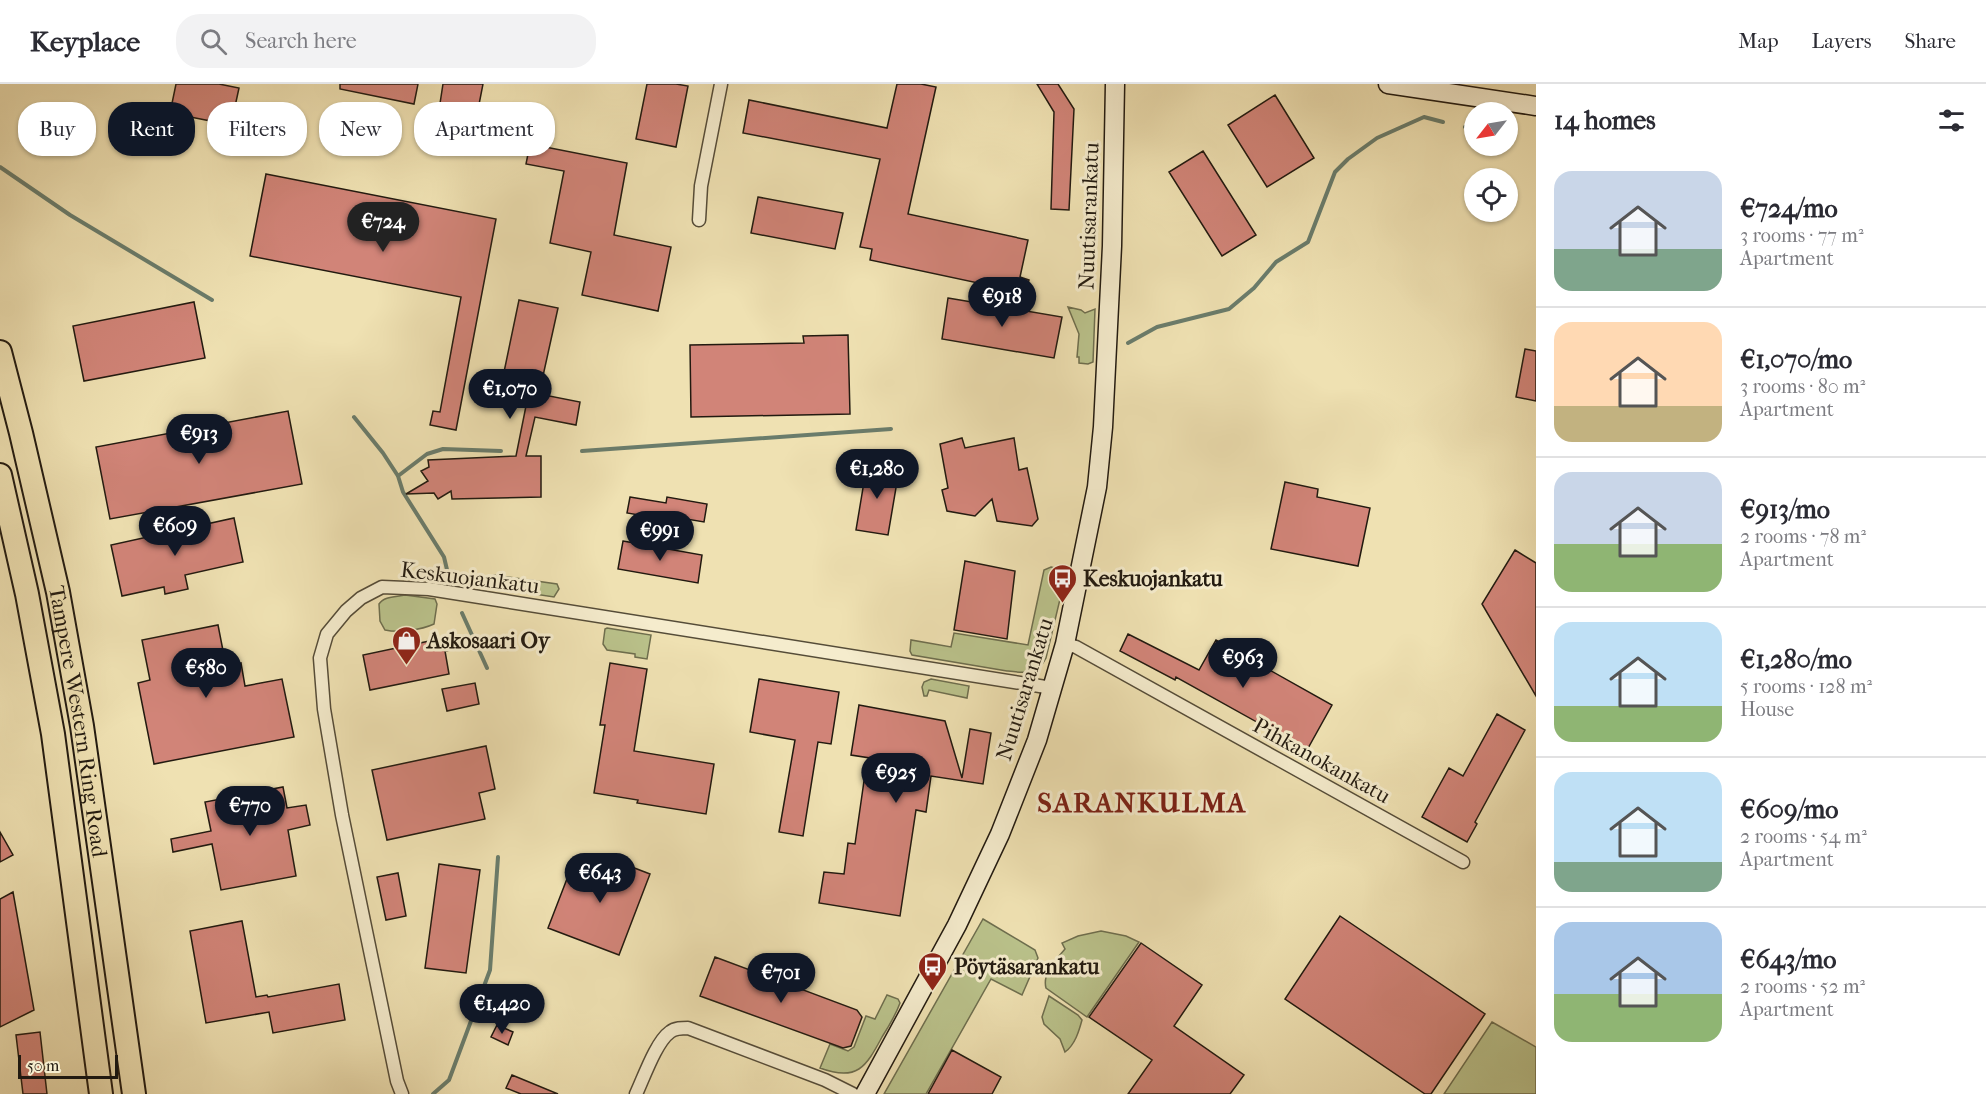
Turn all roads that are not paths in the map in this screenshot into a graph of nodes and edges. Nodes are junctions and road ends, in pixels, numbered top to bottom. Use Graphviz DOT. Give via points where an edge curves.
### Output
graph roads {
  1 [pos="721,84"];
  2 [pos="1115,84"];
  3 [pos="1388,84"];
  4 [pos="1536,106"];
  5 [pos="699,220"];
  6 [pos="0,352"];
  7 [pos="0,475"];
  8 [pos="1065,644"];
  9 [pos="1052,688"];
  10 [pos="1462,862"];
  11 [pos="101,1094"];
  12 [pos="134,1094"];
  13 [pos="402,1094"];
  14 [pos="636,1094"];
  15 [pos="853,1094"];
  16 [pos="865,1094"];
  1 -- 5 [label="street" via="701,186"];
  2 -- 8 [label="main road, Nuutisarankatu" via="1103,427 1097,487"];
  3 -- 4 [label="main road"];
  6 -- 12 [label="highway, Tampere Western Ring Road" via="58,591 82,726"];
  7 -- 11 [label="highway, Tampere Western Ring Road" via="53,734"];
  8 -- 9 [label="main road, Nuutisarankatu"];
  8 -- 10 [label="street, Pihkanokankatu"];
  9 -- 13 [label="street, Keskuojankatu" via="429,589 382,587 361,598 327,634 320,658 324,710 342,815"];
  9 -- 16 [label="main road, Nuutisarankatu" via="1037,740 1000,834 957,925"];
  14 -- 15 [label="street" via="668,1033 688,1028"];
}
